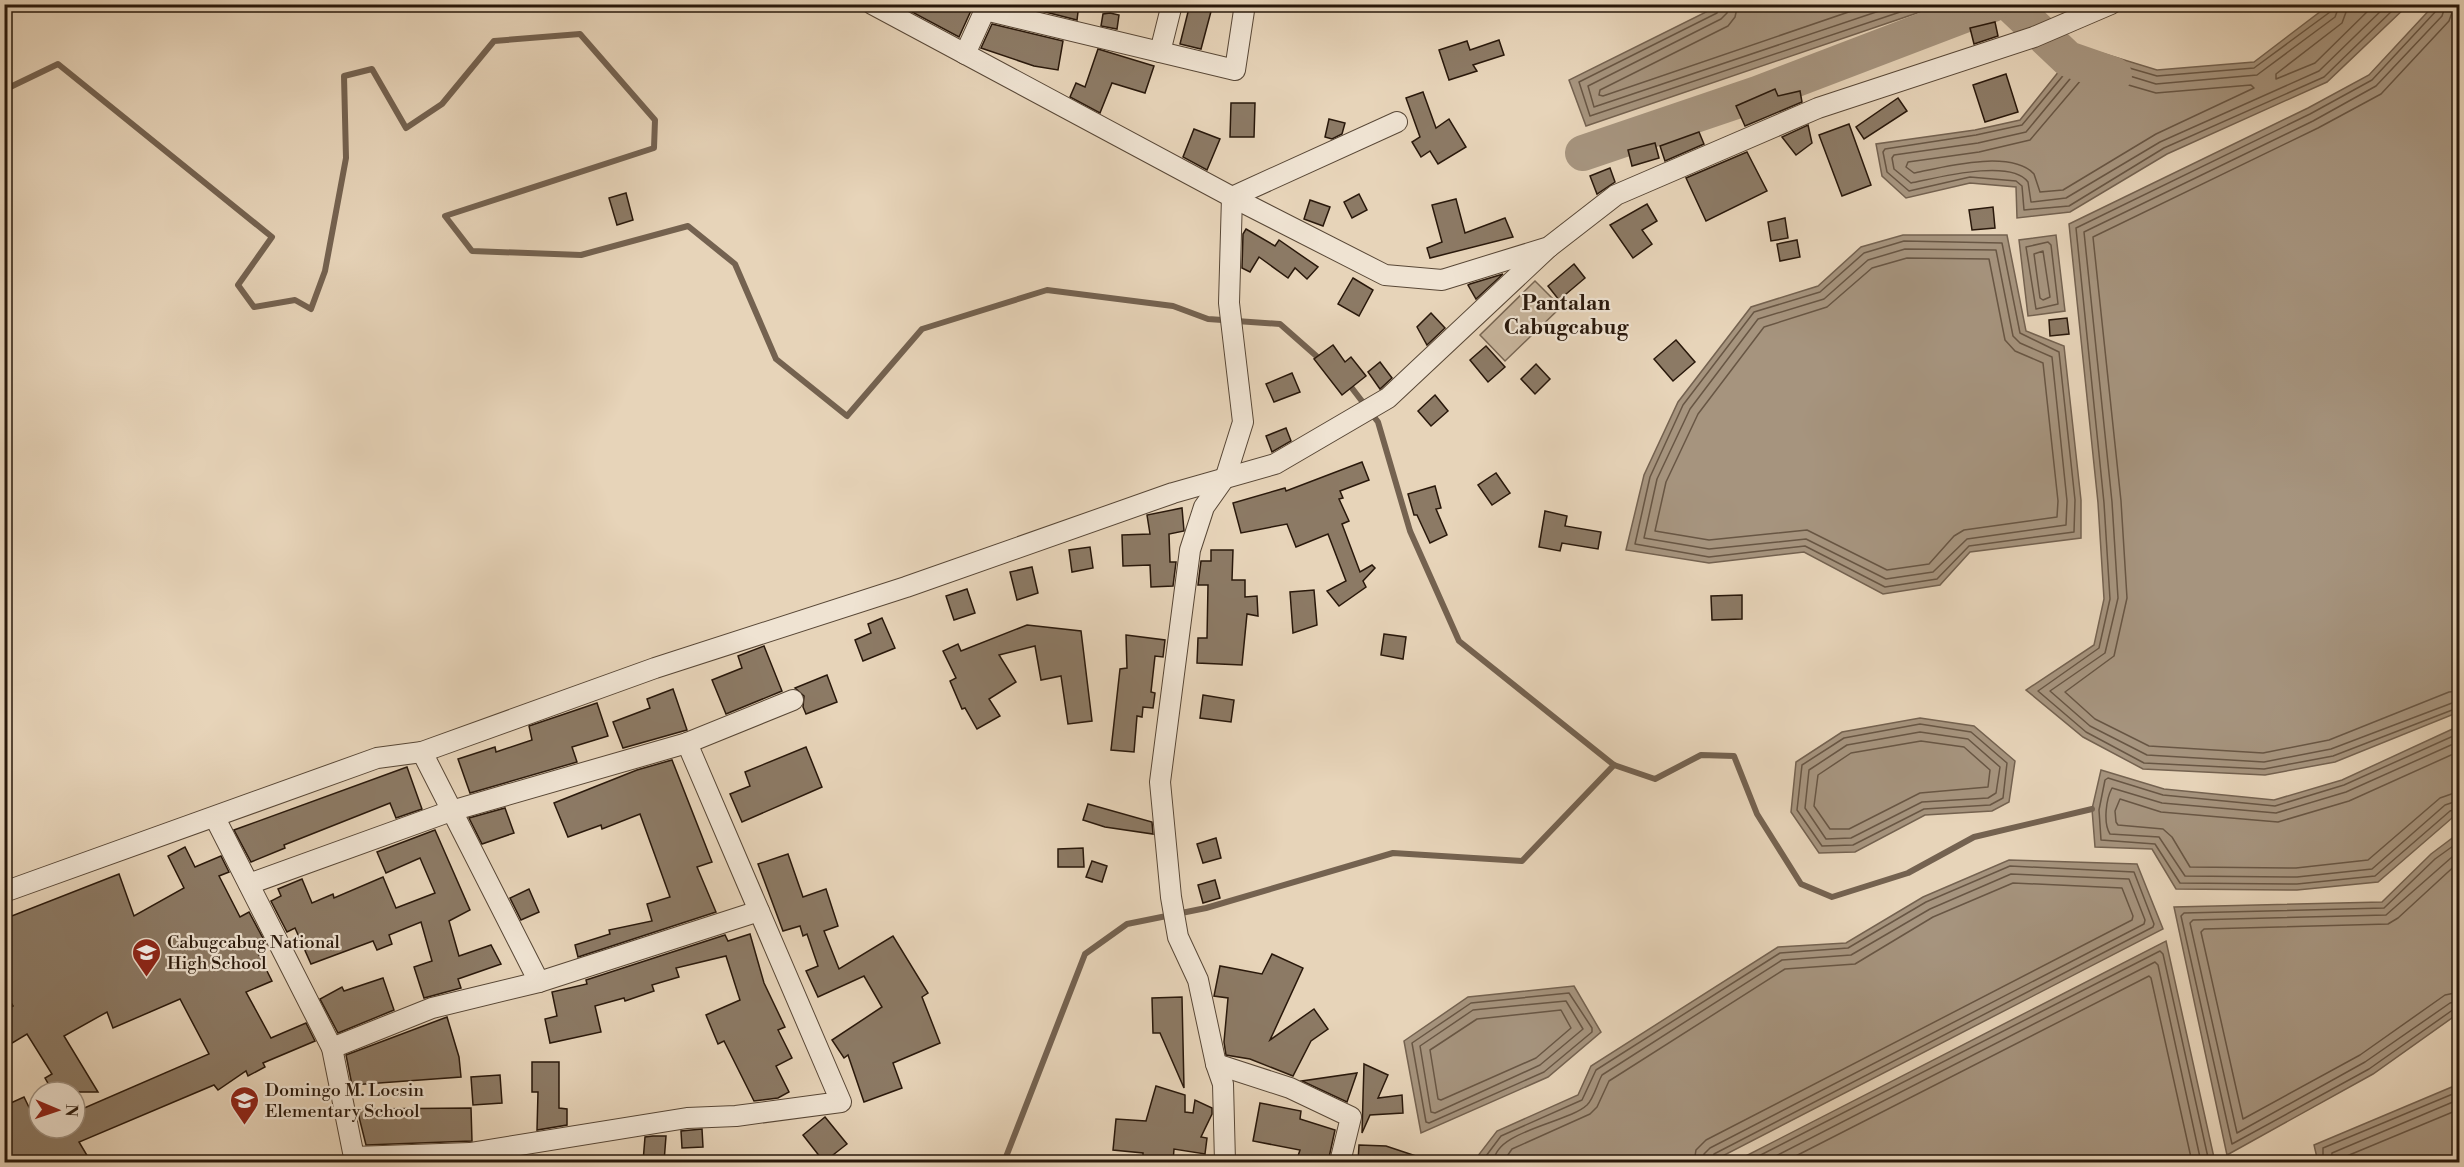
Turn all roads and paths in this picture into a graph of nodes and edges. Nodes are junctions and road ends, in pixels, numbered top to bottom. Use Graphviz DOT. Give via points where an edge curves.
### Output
graph roads {
  1 [pos="872,4"];
  2 [pos="1172,4"];
  3 [pos="1245,4"];
  4 [pos="2111,4"];
  5 [pos="906,13"];
  6 [pos="1160,52"];
  7 [pos="965,54"];
  8 [pos="1397,122"];
  9 [pos="1232,197"];
  10 [pos="1549,247"];
  11 [pos="1226,476"];
  12 [pos="793,700"];
  13 [pos="687,743"];
  14 [pos="422,752"];
  15 [pos="451,812"];
  16 [pos="215,818"];
  17 [pos="249,884"];
  18 [pos="4,892"];
  19 [pos="759,911"];
  20 [pos="539,982"];
  21 [pos="332,1048"];
  22 [pos="1216,1064"];
  23 [pos="1225,1162"];
  24 [pos="1340,1162"];
  1 -- 5 [label="street"];
  2 -- 6 [label="street"];
  3 -- 6 [label="street" via="1235,70"];
  4 -- 10 [label="street" via="2034,37 1786,121 1616,195"];
  5 -- 7 [label="street"];
  6 -- 7 [label="street" via="985,10"];
  7 -- 9 [label="street"];
  8 -- 9 [label="street"];
  9 -- 10 [label="street" via="1385,275 1442,280"];
  9 -- 11 [label="street" via="1229,303 1242,422"];
  10 -- 11 [label="street" via="1388,398 1275,464"];
  11 -- 14 [label="street" via="906,587 655,668"];
  11 -- 22 [label="street" via="1204,507 1190,550 1160,782 1178,937 1198,980"];
  12 -- 13 [label="street"];
  13 -- 15 [label="street"];
  13 -- 19 [label="street"];
  14 -- 15 [label="street"];
  14 -- 16 [label="street" via="377,758"];
  15 -- 17 [label="street"];
  15 -- 20 [label="street"];
  16 -- 17 [label="street"];
  16 -- 18 [label="street"];
  17 -- 21 [label="street"];
  19 -- 20 [label="street"];
  19 -- 21 [label="street" via="841,1102 736,1116 687,1118 471,1153 354,1157"];
  20 -- 21 [label="street" via="432,1008"];
  22 -- 23 [label="street" via="1223,1084"];
  22 -- 24 [label="street" via="1290,1088 1351,1117"];
}
